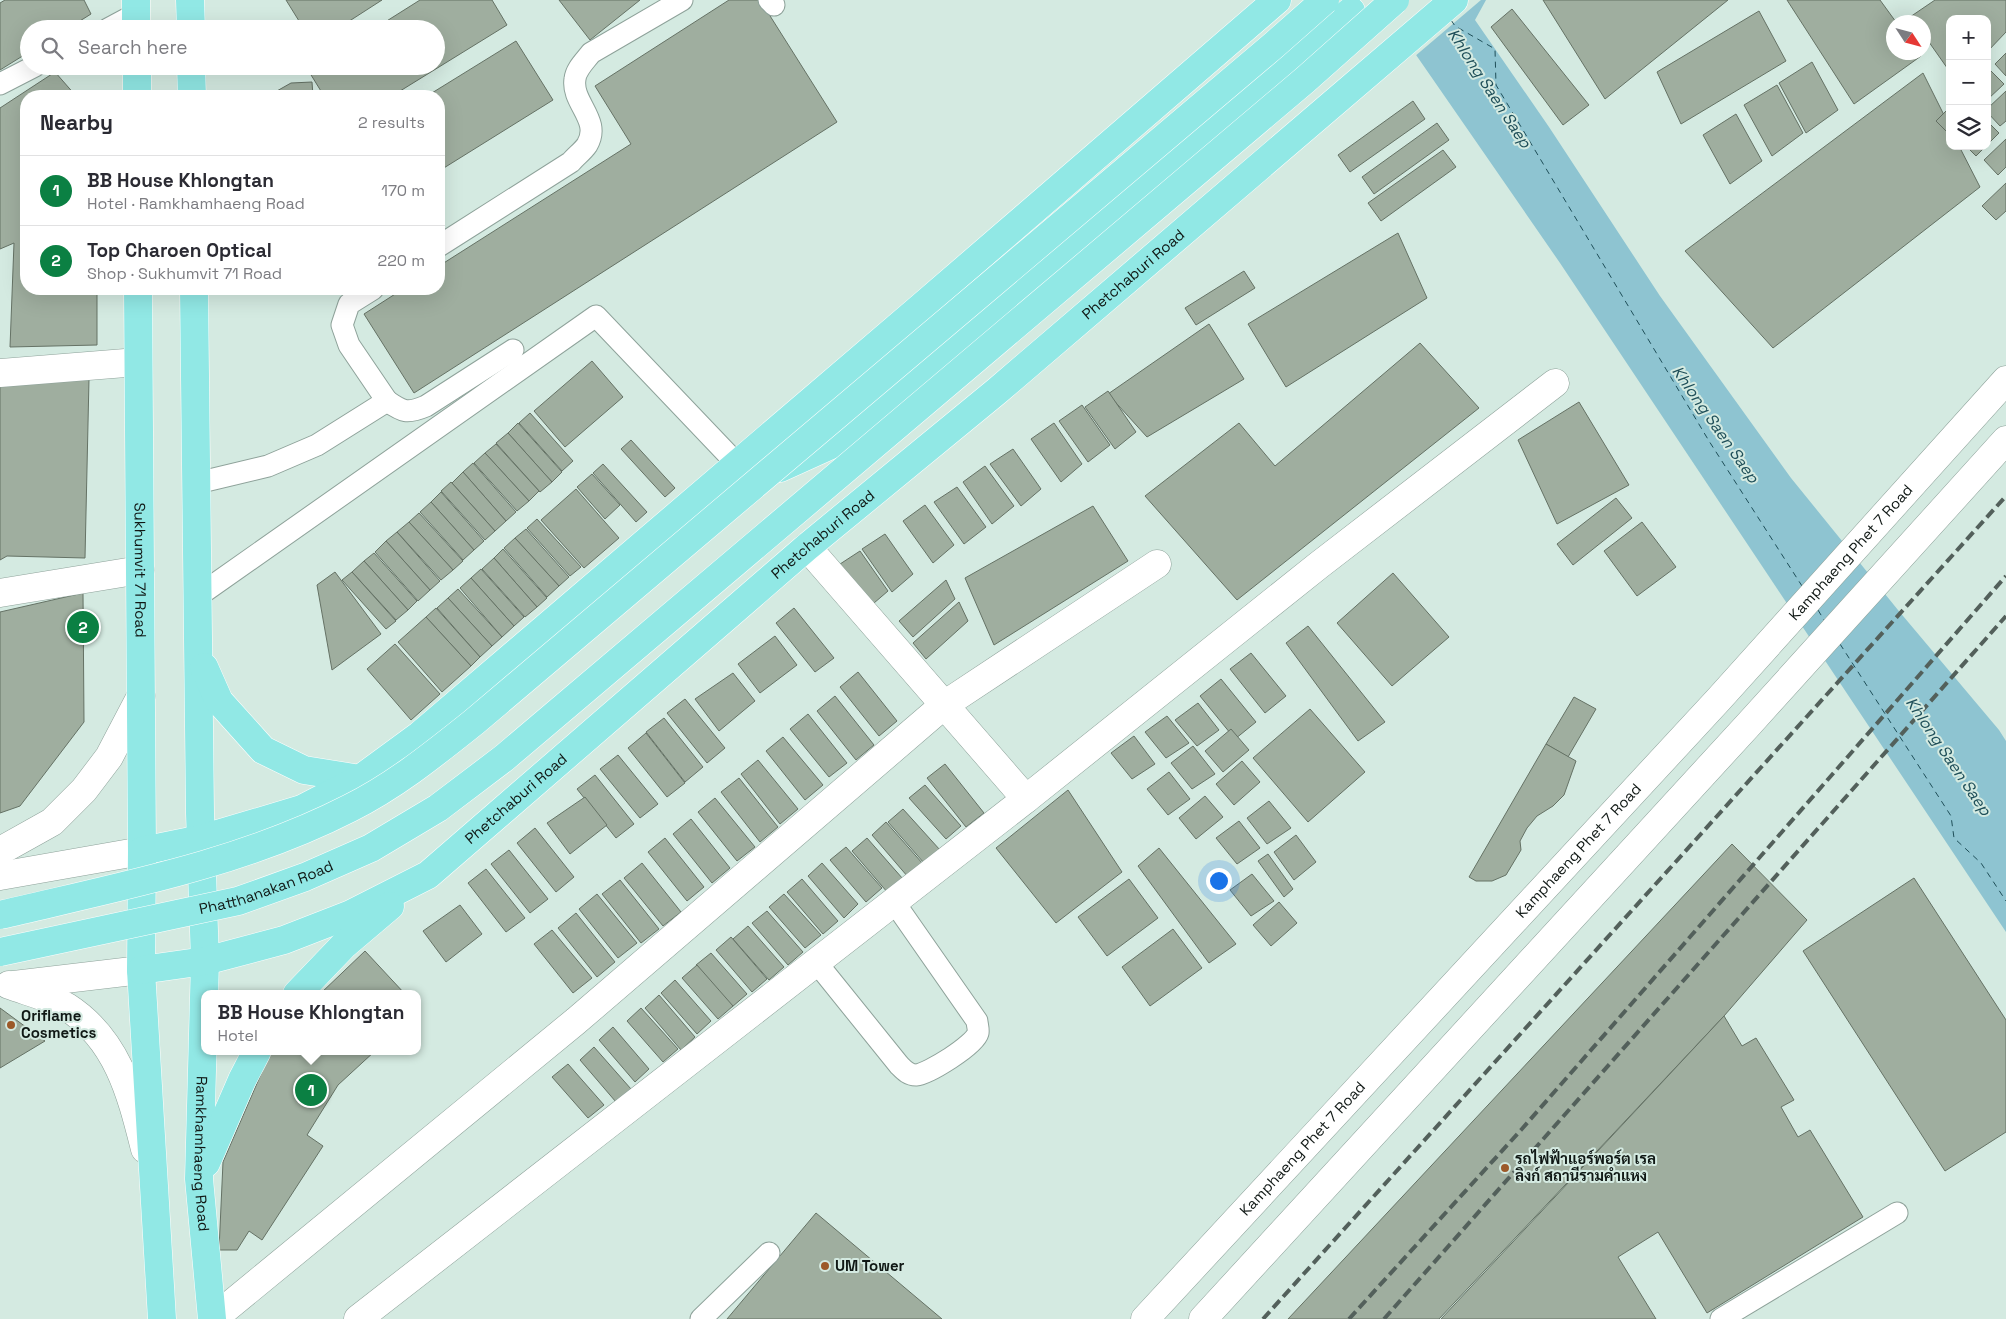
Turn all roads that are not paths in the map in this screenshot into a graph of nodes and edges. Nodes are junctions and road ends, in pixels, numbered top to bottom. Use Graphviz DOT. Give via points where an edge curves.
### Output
graph roads {
  1 [pos="190,0"];
  2 [pos="682,0"];
  3 [pos="1276,0"];
  4 [pos="1325,0"];
  5 [pos="1396,0"];
  6 [pos="1454,0"];
  7 [pos="1351,11"];
  8 [pos="136,14"];
  9 [pos="125,20"];
  10 [pos="191,20"];
  11 [pos="20,74"];
  12 [pos="136,75"];
  13 [pos="191,75"];
  14 [pos="0,84"];
  15 [pos="137,90"];
  16 [pos="192,90"];
  17 [pos="445,242"];
  18 [pos="138,295"];
  19 [pos="194,295"];
  20 [pos="363,295"];
  21 [pos="513,350"];
  22 [pos="138,362"];
  23 [pos="0,373"];
  24 [pos="2006,380"];
  25 [pos="1555,383"];
  26 [pos="387,401"];
  27 [pos="844,439"];
  28 [pos="2001,445"];
  29 [pos="737,464"];
  30 [pos="197,483"];
  31 [pos="678,515"];
  32 [pos="807,547"];
  33 [pos="1157,564"];
  34 [pos="140,570"];
  35 [pos="0,593"];
  36 [pos="198,596"];
  37 [pos="199,654"];
  38 [pos="141,696"];
  39 [pos="944,705"];
  40 [pos="360,780"];
  41 [pos="1026,799"];
  42 [pos="202,839"];
  43 [pos="0,851"];
  44 [pos="142,851"];
  45 [pos="428,874"];
  46 [pos="0,876"];
  47 [pos="894,902"];
  48 [pos="0,915"];
  49 [pos="0,952"];
  50 [pos="205,961"];
  51 [pos="816,962"];
  52 [pos="141,970"];
  53 [pos="4,986"];
  54 [pos="204,990"];
  55 [pos="302,990"];
  56 [pos="202,1055"];
  57 [pos="255,1055"];
  58 [pos="199,1179"];
  59 [pos="154,1182"];
  60 [pos="1897,1213"];
  61 [pos="768,1254"];
  62 [pos="162,1319"];
  63 [pos="213,1319"];
  64 [pos="358,1319"];
  65 [pos="701,1319"];
  66 [pos="1145,1319"];
  67 [pos="1203,1319"];
  68 [pos="1721,1319"];
  1 -- 10 [label="main road"];
  2 -- 17 [label="lane" via="590,53 580,66 575,91 592,128 588,144 571,162"];
  3 -- 29 [label="main road"];
  4 -- 48 [label="main road, bridge" via="409,774 351,808 281,840 211,863"];
  5 -- 49 [label="main road, Phatthanakan Road, bridge" via="504,758 438,808 371,848 305,877 238,901"];
  6 -- 32 [label="main road, Phetchaburi Road" via="997,391"];
  7 -- 27 [label="main road"];
  8 -- 9 [label="lane"];
  11 -- 14 [label="lane"];
  12 -- 15 [label="main road"];
  13 -- 16 [label="main road"];
  18 -- 22 [label="main road, Sukhumvit 71 Road"];
  19 -- 30 [label="main road"];
  20 -- 26 [label="lane" via="349,304 342,325 349,345"];
  21 -- 26 [label="lane" via="412,412 400,410"];
  22 -- 23 [label="street"];
  22 -- 34 [label="main road, Sukhumvit 71 Road"];
  24 -- 66 [label="street, Kamphaeng Phet 7 Road" via="1719,699"];
  25 -- 41 [label="street" via="1319,565"];
  26 -- 30 [label="lane" via="309,448 268,466"];
  27 -- 31 [label="main road"];
  27 -- 32 [label="main road"];
  28 -- 67 [label="street"];
  29 -- 31 [label="main road"];
  29 -- 36 [label="lane" via="596,316"];
  30 -- 36 [label="main road"];
  31 -- 40 [label="main road" via="420,735"];
  32 -- 39 [label="street"];
  32 -- 45 [label="main road, Phetchaburi Road"];
  33 -- 39 [label="street"];
  34 -- 35 [label="street"];
  34 -- 38 [label="main road, Sukhumvit 71 Road"];
  36 -- 37 [label="main road"];
  37 -- 40 [label="main road" via="219,701 263,750 304,770"];
  37 -- 42 [label="main road"];
  38 -- 43 [label="street" via="109,757 84,790 52,822"];
  38 -- 44 [label="main road, Sukhumvit 71 Road"];
  39 -- 41 [label="street"];
  39 -- 63 [label="street" via="576,1021"];
  40 -- 42 [label="main road" via="302,808"];
  41 -- 47 [label="street"];
  42 -- 44 [label="main road"];
  42 -- 50 [label="main road, Ramkhamhaeng Road"];
  44 -- 46 [label="street"];
  44 -- 52 [label="main road"];
  45 -- 50 [label="main road, Phetchaburi Road" via="352,914 284,940"];
  45 -- 55 [label="main road" via="344,945"];
  47 -- 51 [label="street"];
  47 -- 51 [label="lane" via="977,1021 978,1032 973,1040 948,1060 917,1075 907,1072"];
  50 -- 52 [label="main road, Phetchaburi Road"];
  50 -- 54 [label="main road, Ramkhamhaeng Road"];
  51 -- 64 [label="street"];
  52 -- 53 [label="street"];
  52 -- 59 [label="main road"];
  53 -- 59 [label="street" via="66,1006 92,1029 115,1058 131,1094"];
  56 -- 58 [label="main road, Ramkhamhaeng Road"];
  57 -- 58 [label="main road"];
  58 -- 63 [label="main road, Ramkhamhaeng Road"];
  59 -- 62 [label="main road"];
  60 -- 68 [label="lane"];
  61 -- 65 [label="lane"];
}
